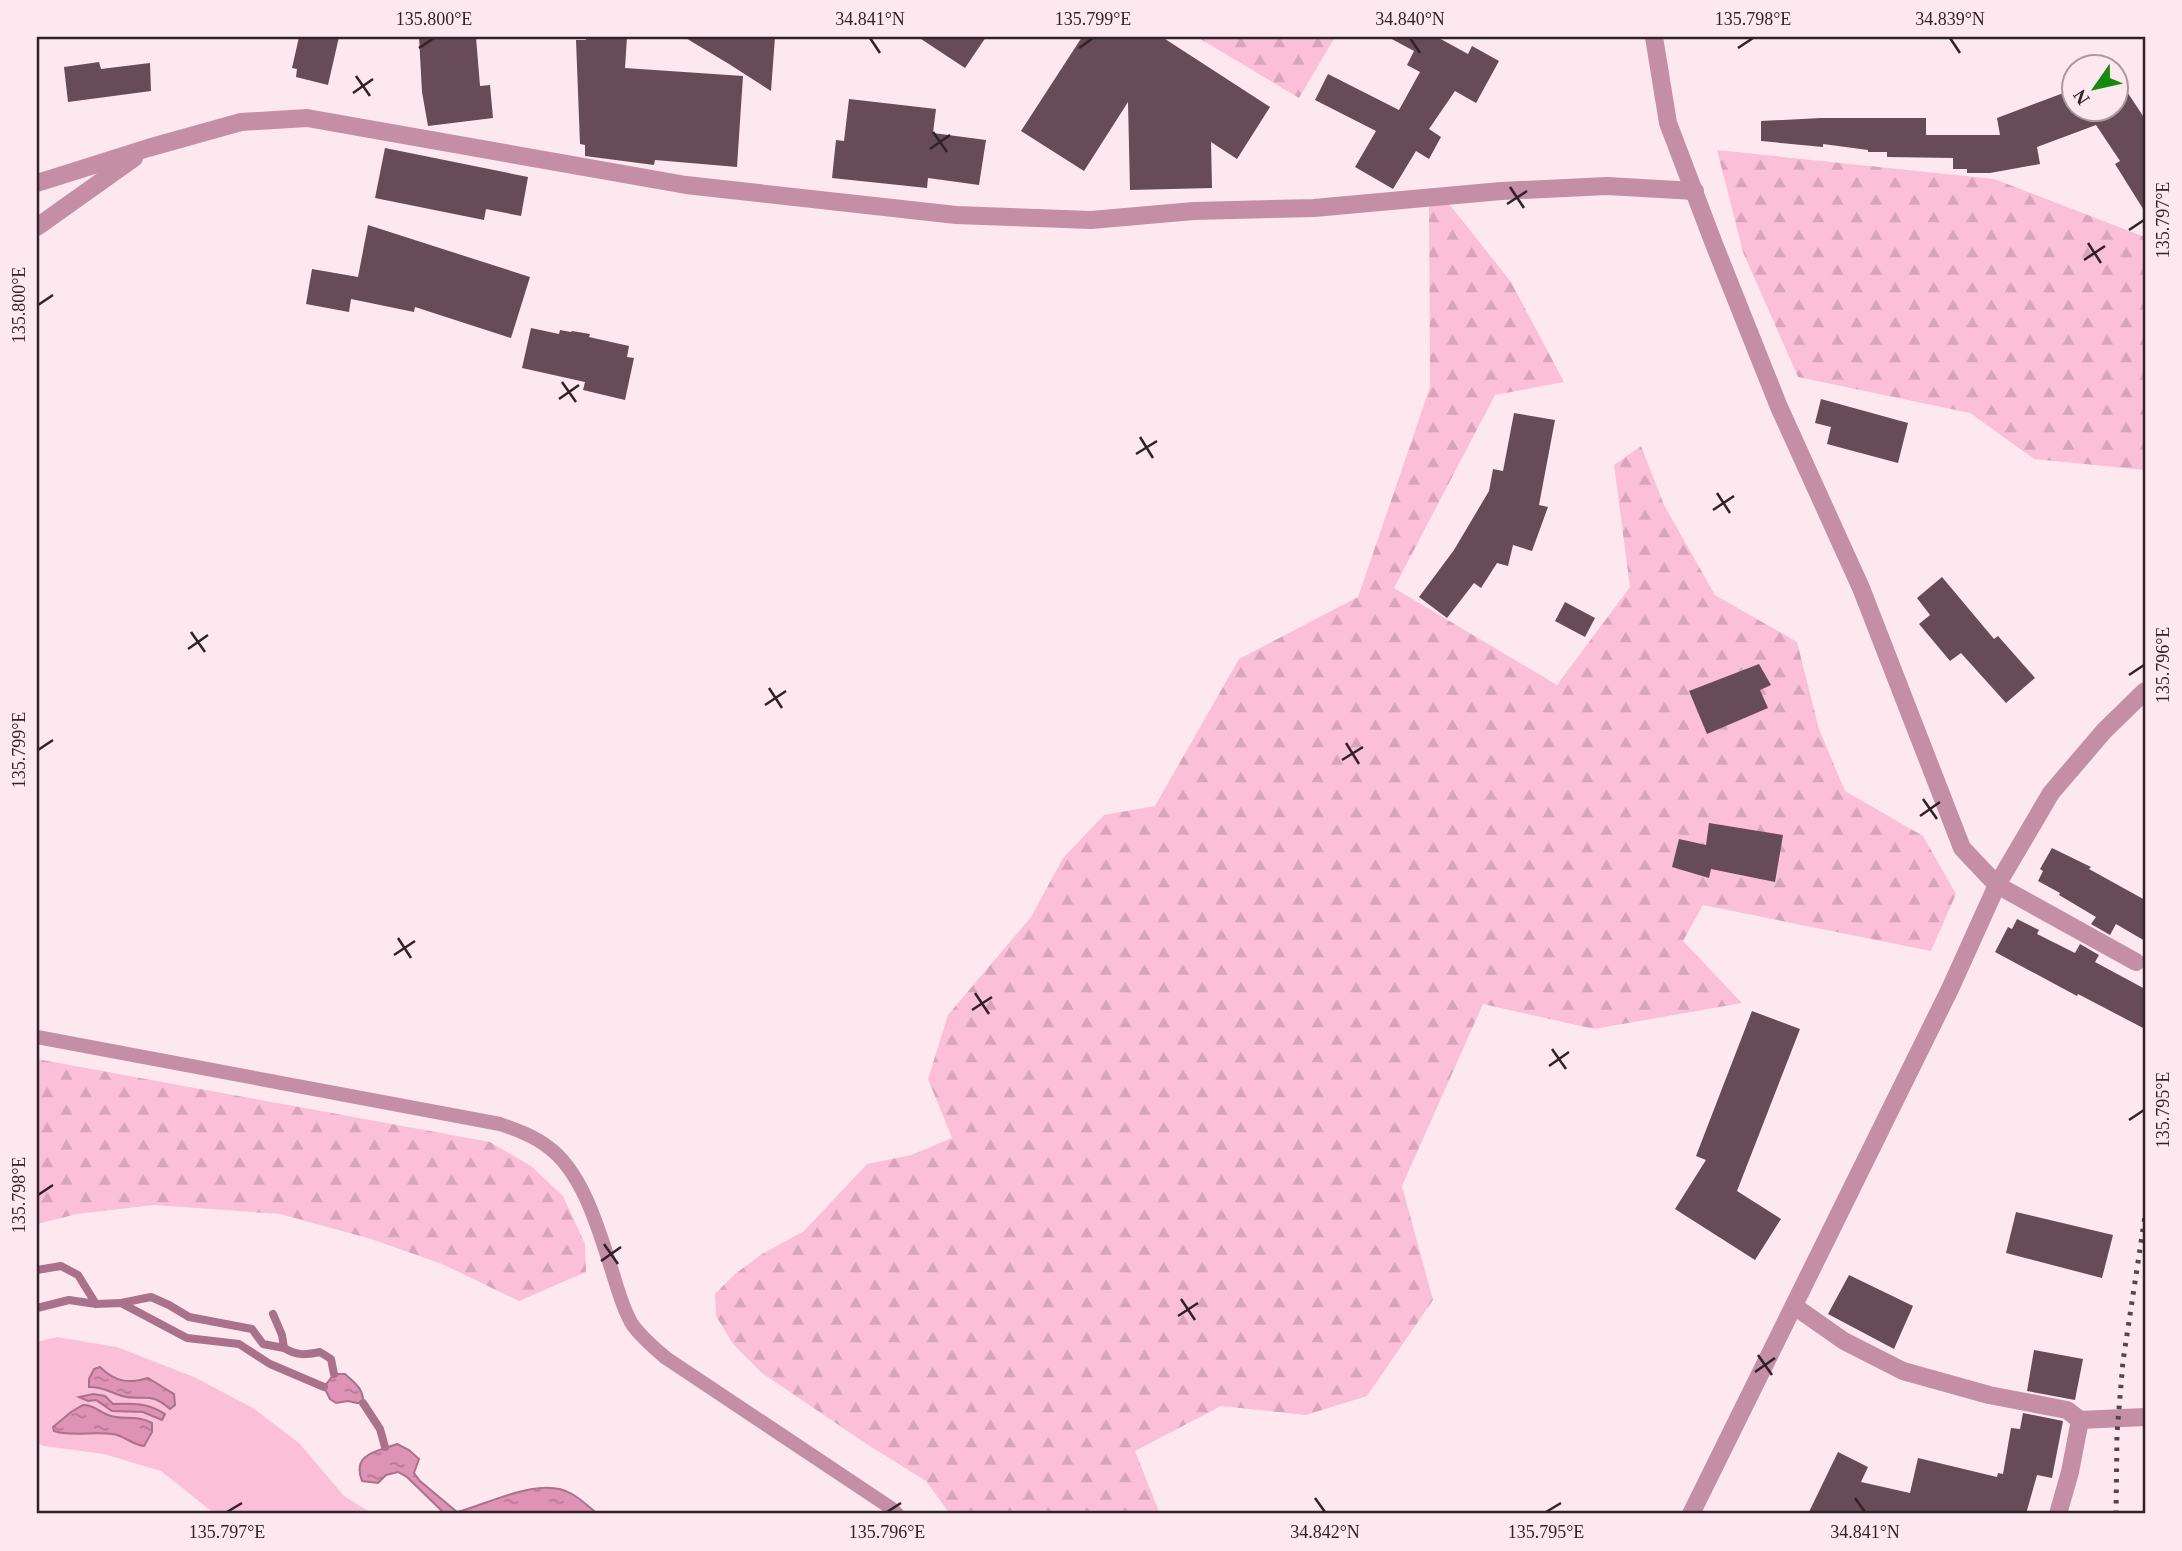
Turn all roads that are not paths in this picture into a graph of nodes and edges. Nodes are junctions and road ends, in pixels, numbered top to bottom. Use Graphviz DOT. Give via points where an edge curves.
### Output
graph roads {
  1 [pos="1654,37"];
  2 [pos="148,148"];
  3 [pos="37,183"];
  4 [pos="1695,191"];
  5 [pos="37,227"];
  6 [pos="2145,691"];
  7 [pos="1997,885"];
  8 [pos="2136,962"];
  9 [pos="37,1037"];
  10 [pos="1794,1306"];
  11 [pos="2145,1417"];
  12 [pos="2080,1420"];
  13 [pos="897,1514"];
  14 [pos="1691,1514"];
  15 [pos="2058,1514"];
  1 -- 4 [label="street" via="1668,123"];
  2 -- 3 [label="street"];
  2 -- 4 [label="street" via="241,122 307,118 686,185 956,215 1077,219 1314,208 1607,186"];
  2 -- 5 [label="street"];
  4 -- 7 [label="street" via="1779,407 1861,588 1962,848"];
  6 -- 7 [label="street" via="2051,793"];
  7 -- 8 [label="street"];
  7 -- 10 [label="street"];
  9 -- 13 [label="lane" via="500,1124 525,1133 550,1148 579,1186 631,1323 645,1339 666,1358"];
  10 -- 12 [label="street" via="1844,1341 1903,1371 2067,1410"];
  10 -- 14 [label="street"];
  11 -- 12 [label="street"];
  12 -- 15 [label="street"];
}
